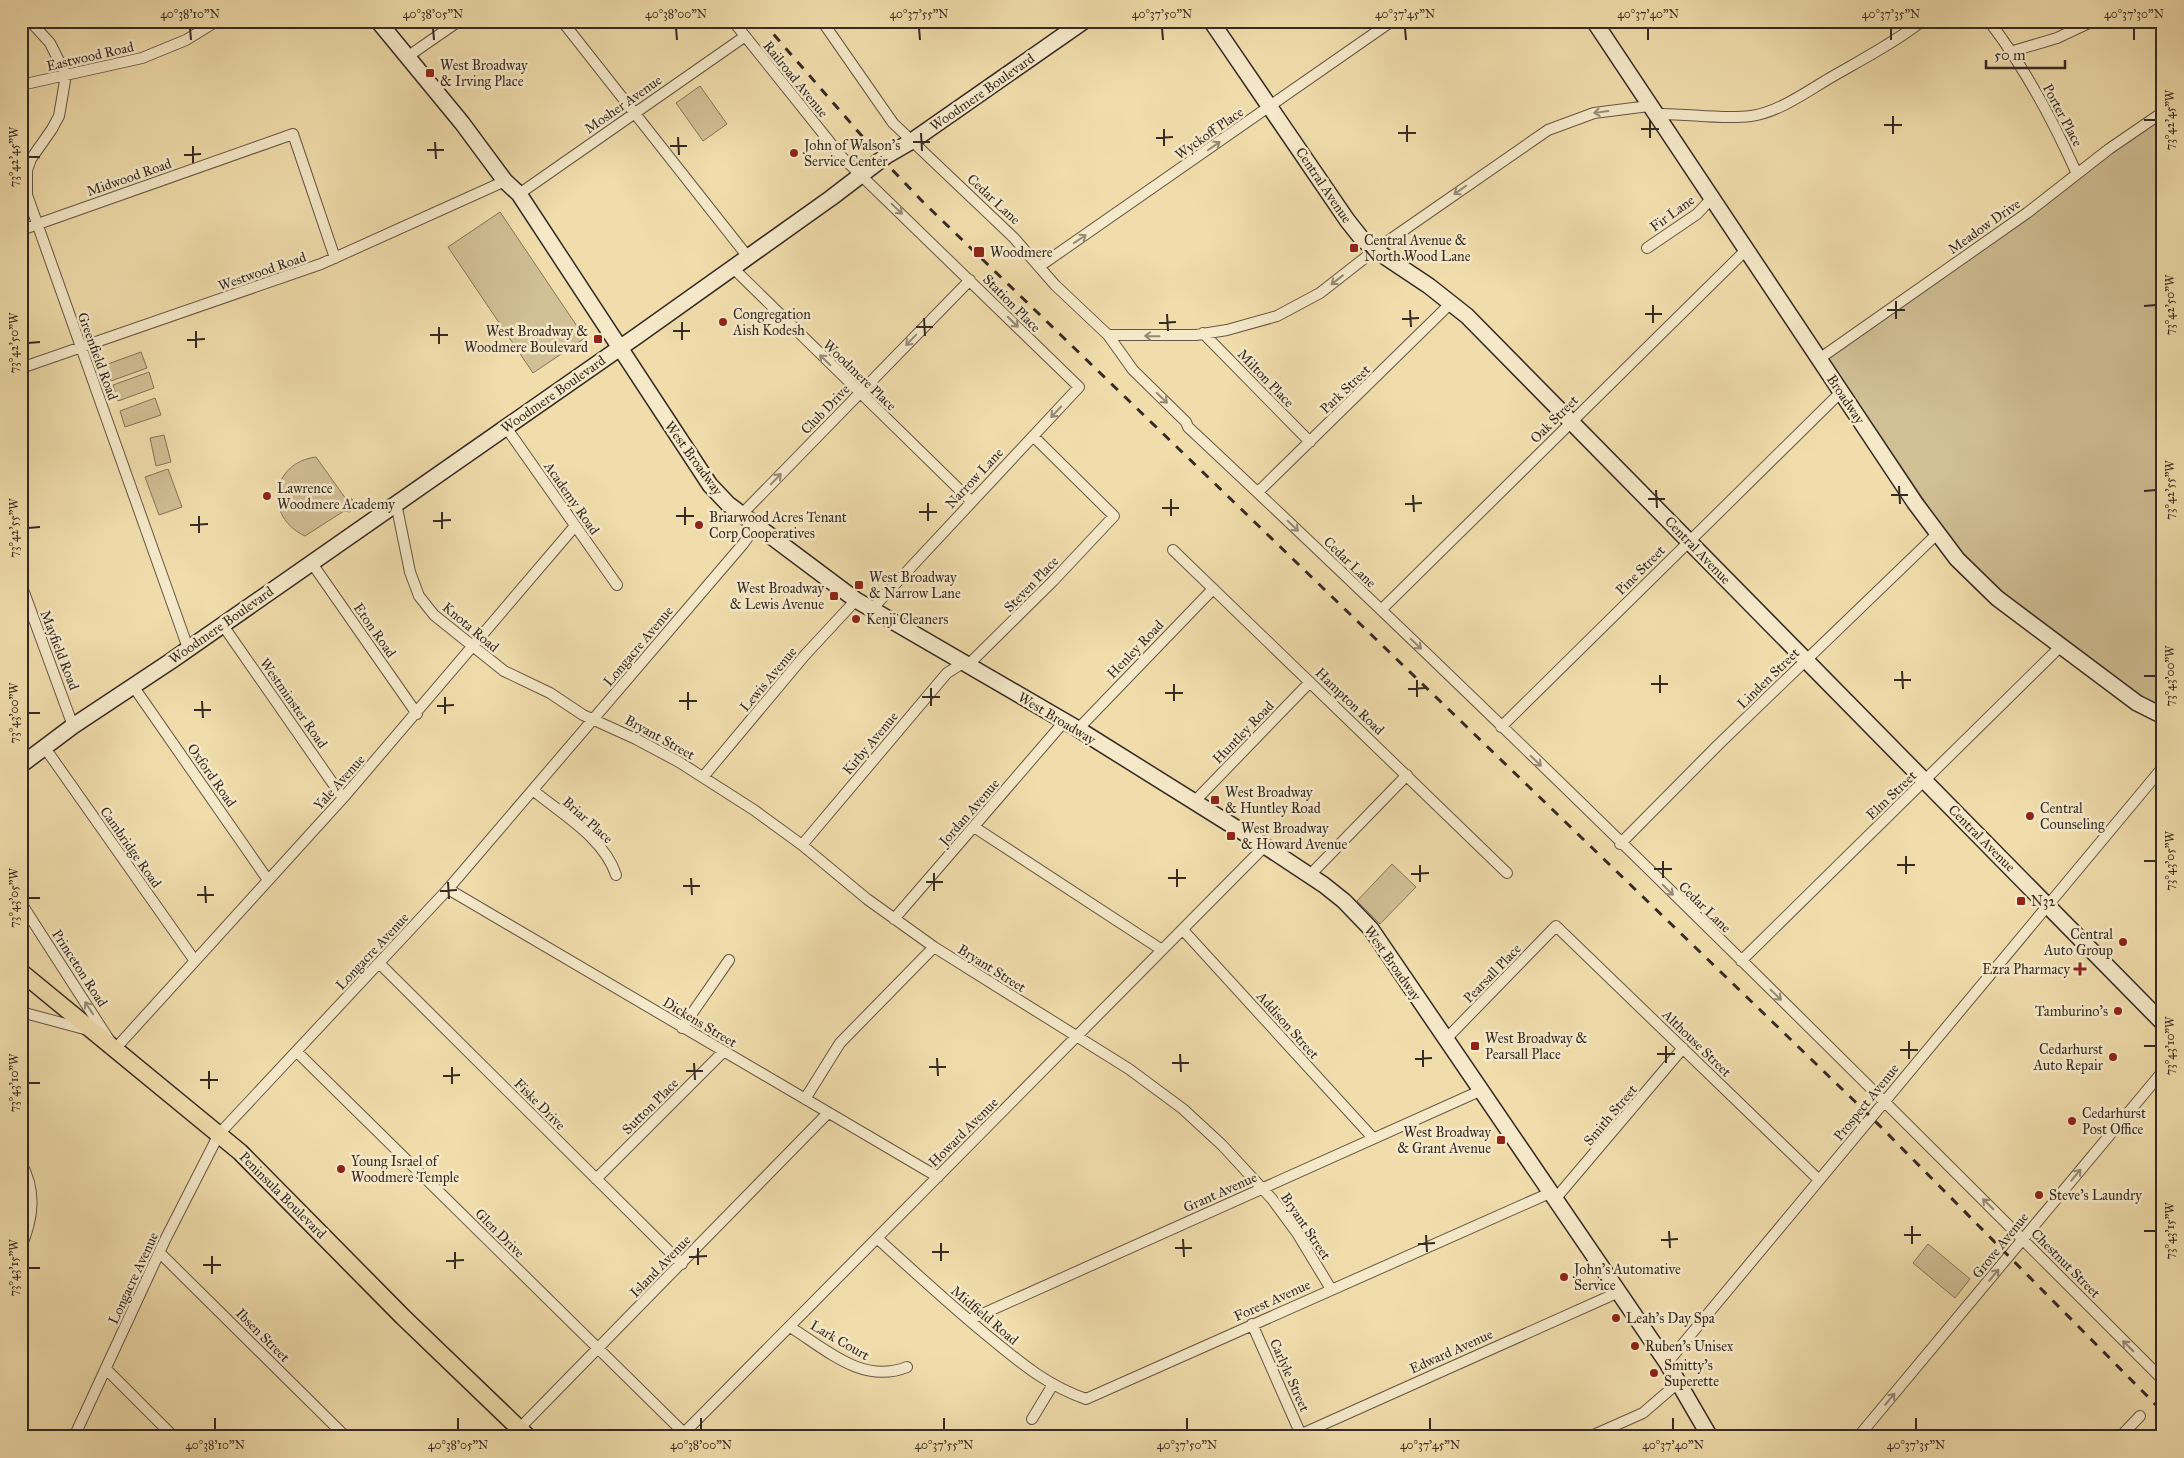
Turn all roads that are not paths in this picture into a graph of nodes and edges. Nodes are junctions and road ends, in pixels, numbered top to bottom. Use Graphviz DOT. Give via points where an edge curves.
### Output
graph roads {
  1 [pos="30,21"];
  2 [pos="217,21"];
  3 [pos="378,21"];
  4 [pos="458,21"];
  5 [pos="562,21"];
  6 [pos="733,21"];
  7 [pos="822,21"];
  8 [pos="1084,21"];
  9 [pos="1211,21"];
  10 [pos="1392,21"];
  11 [pos="1594,21"];
  12 [pos="1922,21"];
  13 [pos="1989,21"];
  14 [pos="2093,21"];
  15 [pos="201,25"];
  16 [pos="744,37"];
  17 [pos="2010,52"];
  18 [pos="407,57"];
  19 [pos="66,75"];
  20 [pos="21,85"];
  21 [pos="1270,106"];
  22 [pos="1652,110"];
  23 [pos="2163,112"];
  24 [pos="634,114"];
  25 [pos="912,141"];
  26 [pos="862,174"];
  27 [pos="2078,174"];
  28 [pos="505,180"];
  29 [pos="519,194"];
  30 [pos="1711,199"];
  31 [pos="37,224"];
  32 [pos="21,230"];
  33 [pos="1647,248"];
  34 [pos="1747,249"];
  35 [pos="1375,250"];
  36 [pos="748,257"];
  37 [pos="335,258"];
  38 [pos="1040,266"];
  39 [pos="733,268"];
  40 [pos="970,280"];
  41 [pos="1450,304"];
  42 [pos="1203,333"];
  43 [pos="1108,335"];
  44 [pos="80,348"];
  45 [pos="619,348"];
  46 [pos="1819,359"];
  47 [pos="21,368"];
  48 [pos="1079,388"];
  49 [pos="1841,392"];
  50 [pos="860,394"];
  51 [pos="1571,421"];
  52 [pos="505,426"];
  53 [pos="1033,436"];
  54 [pos="1310,442"];
  55 [pos="1258,492"];
  56 [pos="971,501"];
  57 [pos="396,502"];
  58 [pos="742,514"];
  59 [pos="575,526"];
  60 [pos="756,526"];
  61 [pos="1937,534"];
  62 [pos="1689,541"];
  63 [pos="1174,550"];
  64 [pos="311,562"];
  65 [pos="21,584"];
  66 [pos="617,585"];
  67 [pos="1213,589"];
  68 [pos="856,600"];
  69 [pos="871,610"];
  70 [pos="1381,610"];
  71 [pos="222,624"];
  72 [pos="2060,647"];
  73 [pos="188,648"];
  74 [pos="473,648"];
  75 [pos="1807,661"];
  76 [pos="963,663"];
  77 [pos="1310,682"];
  78 [pos="133,686"];
  79 [pos="417,714"];
  80 [pos="2163,716"];
  81 [pos="595,718"];
  82 [pos="1063,722"];
  83 [pos="73,726"];
  84 [pos="1501,727"];
  85 [pos="1078,729"];
  86 [pos="46,748"];
  87 [pos="21,765"];
  88 [pos="2163,767"];
  89 [pos="1407,776"];
  90 [pos="703,778"];
  91 [pos="1925,780"];
  92 [pos="534,791"];
  93 [pos="343,798"];
  94 [pos="1195,801"];
  95 [pos="974,827"];
  96 [pos="1620,844"];
  97 [pos="802,845"];
  98 [pos="1265,846"];
  99 [pos="1507,873"];
  100 [pos="616,875"];
  101 [pos="1309,876"];
  102 [pos="268,880"];
  103 [pos="448,889"];
  104 [pos="21,903"];
  105 [pos="2048,905"];
  106 [pos="894,919"];
  107 [pos="1556,926"];
  108 [pos="1183,930"];
  109 [pos="934,947"];
  110 [pos="1162,950"];
  111 [pos="730,960"];
  112 [pos="195,961"];
  113 [pos="1741,961"];
  114 [pos="379,964"];
  115 [pos="21,972"];
  116 [pos="21,1012"];
  117 [pos="2163,1023"];
  118 [pos="682,1028"];
  119 [pos="95,1032"];
  120 [pos="1077,1037"];
  121 [pos="1446,1038"];
  122 [pos="1683,1048"];
  123 [pos="115,1049"];
  124 [pos="722,1052"];
  125 [pos="298,1053"];
  126 [pos="2163,1071"];
  127 [pos="1482,1090"];
  128 [pos="805,1099"];
  129 [pos="1885,1101"];
  130 [pos="827,1114"];
  131 [pos="219,1134"];
  132 [pos="1372,1138"];
  133 [pos="21,1163"];
  134 [pos="938,1177"];
  135 [pos="596,1179"];
  136 [pos="1819,1180"];
  137 [pos="1261,1188"];
  138 [pos="1554,1195"];
  139 [pos="877,1238"];
  140 [pos="2022,1239"];
  141 [pos="21,1247"];
  142 [pos="160,1253"];
  143 [pos="682,1264"];
  144 [pos="1330,1289"];
  145 [pos="1619,1292"];
  146 [pos="969,1320"];
  147 [pos="1252,1324"];
  148 [pos="790,1327"];
  149 [pos="598,1349"];
  150 [pos="1667,1363"];
  151 [pos="907,1367"];
  152 [pos="106,1369"];
  153 [pos="2161,1374"];
  154 [pos="1679,1382"];
  155 [pos="1052,1386"];
  156 [pos="1086,1399"];
  157 [pos="2140,1416"];
  158 [pos="1032,1419"];
  159 [pos="519,1434"];
  160 [pos="682,1435"];
  161 [pos="1299,1436"];
  162 [pos="74,1437"];
  163 [pos="174,1437"];
  164 [pos="346,1437"];
  165 [pos="1589,1437"];
  166 [pos="1710,1437"];
  167 [pos="1858,1437"];
  168 [pos="2120,1437"];
  1 -- 19 [label="street" via="50,43"];
  2 -- 15 [label="street, Eastwood Road"];
  3 -- 18 [label="main road, West Broadway"];
  4 -- 18 [label="street"];
  5 -- 24 [label="street"];
  6 -- 16 [label="street, Railroad Avenue"];
  7 -- 25 [label="street, Cedar Lane" via="893,123"];
  8 -- 25 [label="main road, Woodmere Boulevard"];
  9 -- 21 [label="main road, Central Avenue"];
  10 -- 21 [label="street, Wyckoff Place"];
  11 -- 22 [label="main road, Broadway"];
  12 -- 22 [label="street" via="1860,60 1772,109 1753,116 1731,118"];
  13 -- 17 [label="street, Porter Place"];
  14 -- 17 [label="street" via="2057,38"];
  15 -- 19 [label="street, Eastwood Road" via="186,40 142,58"];
  16 -- 24 [label="street, Mosher Avenue"];
  16 -- 26 [label="street, Railroad Avenue" via="841,156"];
  17 -- 27 [label="street, Porter Place" via="2053,121"];
  18 -- 28 [label="main road, West Broadway"];
  19 -- 20 [label="street, Eastwood Road"];
  19 -- 31 [label="street, Greenfield Road" via="59,116 31,158 27,170 26,195"];
  21 -- 35 [label="main road, Central Avenue" via="1347,220"];
  38 -- 21 [label="street, Wyckoff Place, one-way"];
  22 -- 30 [label="main road, Broadway"];
  22 -- 35 [label="street, one-way" via="1594,113 1548,130"];
  23 -- 27 [label="street, Meadow Drive"];
  24 -- 29 [label="street, Mosher Avenue"];
  24 -- 36 [label="street"];
  25 -- 26 [label="main road, Woodmere Boulevard"];
  25 -- 38 [label="street, Cedar Lane"];
  26 -- 36 [label="main road, Woodmere Boulevard"];
  26 -- 40 [label="street, Station Place, one-way"];
  27 -- 46 [label="street, Meadow Drive"];
  28 -- 29 [label="main road, West Broadway"];
  28 -- 37 [label="street, Westwood Road"];
  29 -- 45 [label="main road, West Broadway"];
  30 -- 33 [label="street, Fir Lane" via="1697,214"];
  30 -- 34 [label="main road, Broadway"];
  31 -- 32 [label="street, Midwood Road"];
  31 -- 37 [label="street, Midwood Road" via="293,134"];
  31 -- 44 [label="street, Greenfield Road"];
  34 -- 46 [label="main road, Broadway"];
  34 -- 51 [label="street, Oak Street"];
  35 -- 41 [label="main road, Central Avenue"];
  35 -- 42 [label="street, one-way" via="1320,293 1296,307 1248,325"];
  36 -- 39 [label="main road, Woodmere Boulevard"];
  37 -- 44 [label="street, Westwood Road"];
  38 -- 43 [label="street, Cedar Lane" via="1055,285"];
  39 -- 45 [label="main road, Woodmere Boulevard"];
  50 -- 39 [label="street, Woodmere Place, one-way"];
  40 -- 48 [label="street, Station Place, one-way"];
  40 -- 50 [label="street, Club Drive, one-way"];
  41 -- 51 [label="main road, Central Avenue" via="1467,316"];
  41 -- 54 [label="street, Park Street"];
  42 -- 43 [label="street, one-way" via="1196,336"];
  42 -- 54 [label="street, Milton Place"];
  43 -- 55 [label="street, Cedar Lane, one-way" via="1133,370"];
  44 -- 47 [label="street, Westwood Road"];
  44 -- 73 [label="street, Greenfield Road"];
  45 -- 52 [label="main road, Woodmere Boulevard"];
  45 -- 58 [label="main road, West Broadway" via="710,485"];
  46 -- 49 [label="main road, Broadway"];
  48 -- 53 [label="street, Narrow Lane, one-way"];
  49 -- 61 [label="main road, Broadway"];
  49 -- 62 [label="street, Pine Street"];
  50 -- 56 [label="street, Woodmere Place"];
  58 -- 50 [label="street, Club Drive, one-way"];
  51 -- 62 [label="main road, Central Avenue"];
  51 -- 70 [label="street, Oak Street"];
  52 -- 57 [label="main road, Woodmere Boulevard"];
  52 -- 59 [label="street, Academy Road"];
  53 -- 56 [label="street, Narrow Lane"];
  53 -- 76 [label="street, Steven Place" via="1114,516 999,635 971,662"];
  54 -- 55 [label="street, Park Street"];
  55 -- 70 [label="street, Cedar Lane, one-way"];
  56 -- 69 [label="street, Narrow Lane"];
  57 -- 64 [label="main road, Woodmere Boulevard"];
  57 -- 74 [label="street, Knota Road" via="410,572 419,596 434,615"];
  58 -- 60 [label="main road, West Broadway"];
  59 -- 66 [label="street, Academy Road"];
  59 -- 74 [label="street, Yale Avenue"];
  60 -- 68 [label="main road, West Broadway"];
  60 -- 81 [label="street, Longacre Avenue"];
  61 -- 72 [label="main road, Broadway" via="1957,559 1997,598"];
  61 -- 75 [label="street, Linden Street"];
  62 -- 75 [label="main road, Central Avenue"];
  62 -- 84 [label="street, Pine Street"];
  63 -- 67 [label="street, Hampton Road"];
  64 -- 71 [label="main road, Woodmere Boulevard"];
  64 -- 79 [label="street, Eton Road"];
  65 -- 83 [label="street, Mayfield Road"];
  67 -- 77 [label="street, Hampton Road"];
  67 -- 85 [label="street, Henley Road"];
  68 -- 69 [label="main road, West Broadway"];
  68 -- 90 [label="street, Lewis Avenue"];
  69 -- 76 [label="main road, West Broadway"];
  70 -- 84 [label="street, Cedar Lane, one-way"];
  71 -- 73 [label="main road, Woodmere Boulevard"];
  71 -- 93 [label="street, Westminster Road"];
  72 -- 80 [label="main road, Broadway" via="2137,703"];
  72 -- 91 [label="street, Elm Street"];
  73 -- 78 [label="main road, Woodmere Boulevard"];
  74 -- 79 [label="street, Yale Avenue"];
  74 -- 81 [label="street, Knota Road" via="504,671 550,693 583,715"];
  75 -- 91 [label="main road, Central Avenue"];
  75 -- 96 [label="street, Linden Street"];
  76 -- 82 [label="main road, West Broadway"];
  76 -- 97 [label="street, Kirby Avenue" via="947,673"];
  77 -- 89 [label="street, Hampton Road"];
  77 -- 94 [label="street, Huntley Road"];
  78 -- 83 [label="main road, Woodmere Boulevard"];
  78 -- 102 [label="street, Oxford Road"];
  79 -- 93 [label="street, Yale Avenue"];
  81 -- 90 [label="street, Bryant Street"];
  81 -- 92 [label="street, Longacre Avenue"];
  82 -- 85 [label="main road, West Broadway"];
  82 -- 95 [label="street, Jordan Avenue"];
  83 -- 86 [label="main road, Woodmere Boulevard"];
  84 -- 96 [label="street, Cedar Lane, one-way"];
  85 -- 94 [label="main road, West Broadway"];
  86 -- 87 [label="main road, Woodmere Boulevard"];
  86 -- 112 [label="street, Cambridge Road"];
  88 -- 105 [label="street, Prospect Avenue"];
  89 -- 99 [label="street, Hampton Road"];
  89 -- 101 [label="street"];
  90 -- 97 [label="street, Bryant Street"];
  91 -- 105 [label="main road, Central Avenue"];
  91 -- 113 [label="street, Elm Street"];
  92 -- 100 [label="street, Briar Place" via="600,846 611,860"];
  92 -- 103 [label="street, Longacre Avenue"];
  93 -- 102 [label="street, Yale Avenue"];
  94 -- 98 [label="main road, West Broadway"];
  95 -- 106 [label="street, Jordan Avenue"];
  95 -- 110 [label="street"];
  96 -- 113 [label="street, Cedar Lane, one-way"];
  97 -- 106 [label="street, Bryant Street"];
  98 -- 101 [label="main road, West Broadway"];
  98 -- 108 [label="street, Howard Avenue"];
  101 -- 121 [label="main road, West Broadway" via="1344,901 1371,929"];
  102 -- 112 [label="street, Yale Avenue"];
  103 -- 114 [label="street, Longacre Avenue"];
  103 -- 118 [label="street, Dickens Street"];
  123 -- 104 [label="street, Princeton Road, one-way"];
  105 -- 117 [label="main road, Central Avenue"];
  105 -- 129 [label="street, Prospect Avenue"];
  106 -- 109 [label="street, Bryant Street"];
  107 -- 121 [label="street, Pearsall Place"];
  107 -- 122 [label="street, Althouse Street"];
  108 -- 110 [label="street, Howard Avenue"];
  108 -- 132 [label="street, Addison Street"];
  109 -- 120 [label="street, Bryant Street"];
  109 -- 128 [label="street" via="840,1043"];
  110 -- 120 [label="street, Howard Avenue"];
  111 -- 118 [label="street"];
  112 -- 123 [label="street, Yale Avenue"];
  113 -- 129 [label="street, Cedar Lane, one-way"];
  114 -- 125 [label="street, Longacre Avenue"];
  114 -- 135 [label="street, Fiske Drive"];
  115 -- 119 [label="main road, Peninsula Boulevard"];
  116 -- 119 [label="street"];
  118 -- 124 [label="street, Dickens Street"];
  119 -- 123 [label="main road, Peninsula Boulevard"];
  120 -- 134 [label="street, Howard Avenue"];
  120 -- 137 [label="street, Bryant Street" via="1129,1069 1183,1109"];
  121 -- 127 [label="main road, West Broadway"];
  122 -- 136 [label="street, Althouse Street"];
  122 -- 138 [label="street, Smith Street"];
  123 -- 131 [label="main road, Peninsula Boulevard"];
  124 -- 128 [label="street, Dickens Street"];
  124 -- 135 [label="street, Sutton Place"];
  125 -- 131 [label="street, Longacre Avenue"];
  125 -- 149 [label="street, Glen Drive"];
  140 -- 126 [label="street, Grove Avenue, one-way"];
  127 -- 132 [label="street, Grant Avenue"];
  127 -- 138 [label="main road, West Broadway"];
  128 -- 130 [label="street, Dickens Street"];
  129 -- 136 [label="street, Prospect Avenue"];
  140 -- 129 [label="street, Chestnut Street, one-way"];
  130 -- 134 [label="street, Dickens Street"];
  130 -- 143 [label="street, Island Avenue"];
  131 -- 142 [label="street, Longacre Avenue"];
  131 -- 159 [label="main road, Peninsula Boulevard"];
  132 -- 137 [label="street, Grant Avenue"];
  133 -- 141 [label="street" via="28,1174 32,1193 29,1229"];
  134 -- 139 [label="street, Howard Avenue"];
  135 -- 143 [label="street, Fiske Drive"];
  136 -- 150 [label="street, Prospect Avenue"];
  137 -- 144 [label="street, Bryant Street" via="1297,1233"];
  137 -- 146 [label="street, Grant Avenue"];
  138 -- 144 [label="street, Forest Avenue"];
  138 -- 145 [label="main road, West Broadway"];
  139 -- 146 [label="street, Midfield Road"];
  139 -- 148 [label="street, Howard Avenue"];
  153 -- 140 [label="street, Chestnut Street, one-way"];
  167 -- 140 [label="street, Grove Avenue, one-way"];
  142 -- 152 [label="street, Longacre Avenue"];
  142 -- 164 [label="street, Ibsen Street"];
  143 -- 149 [label="street, Island Avenue"];
  144 -- 147 [label="street, Forest Avenue"];
  145 -- 150 [label="main road, West Broadway"];
  145 -- 161 [label="street, Edward Avenue"];
  146 -- 155 [label="street, Midfield Road"];
  147 -- 156 [label="street, Forest Avenue"];
  147 -- 161 [label="street, Carlyle Street"];
  148 -- 151 [label="street, Lark Court" via="858,1370 890,1372"];
  148 -- 160 [label="street, Howard Avenue"];
  149 -- 159 [label="street, Island Avenue"];
  149 -- 160 [label="street, Glen Drive"];
  150 -- 154 [label="main road, West Broadway"];
  152 -- 162 [label="street, Longacre Avenue"];
  152 -- 163 [label="street"];
  154 -- 165 [label="street" via="1643,1413"];
  154 -- 166 [label="main road, West Broadway"];
  155 -- 156 [label="street, Midfield Road"];
  155 -- 158 [label="street"];
  157 -- 168 [label="street"];
}
